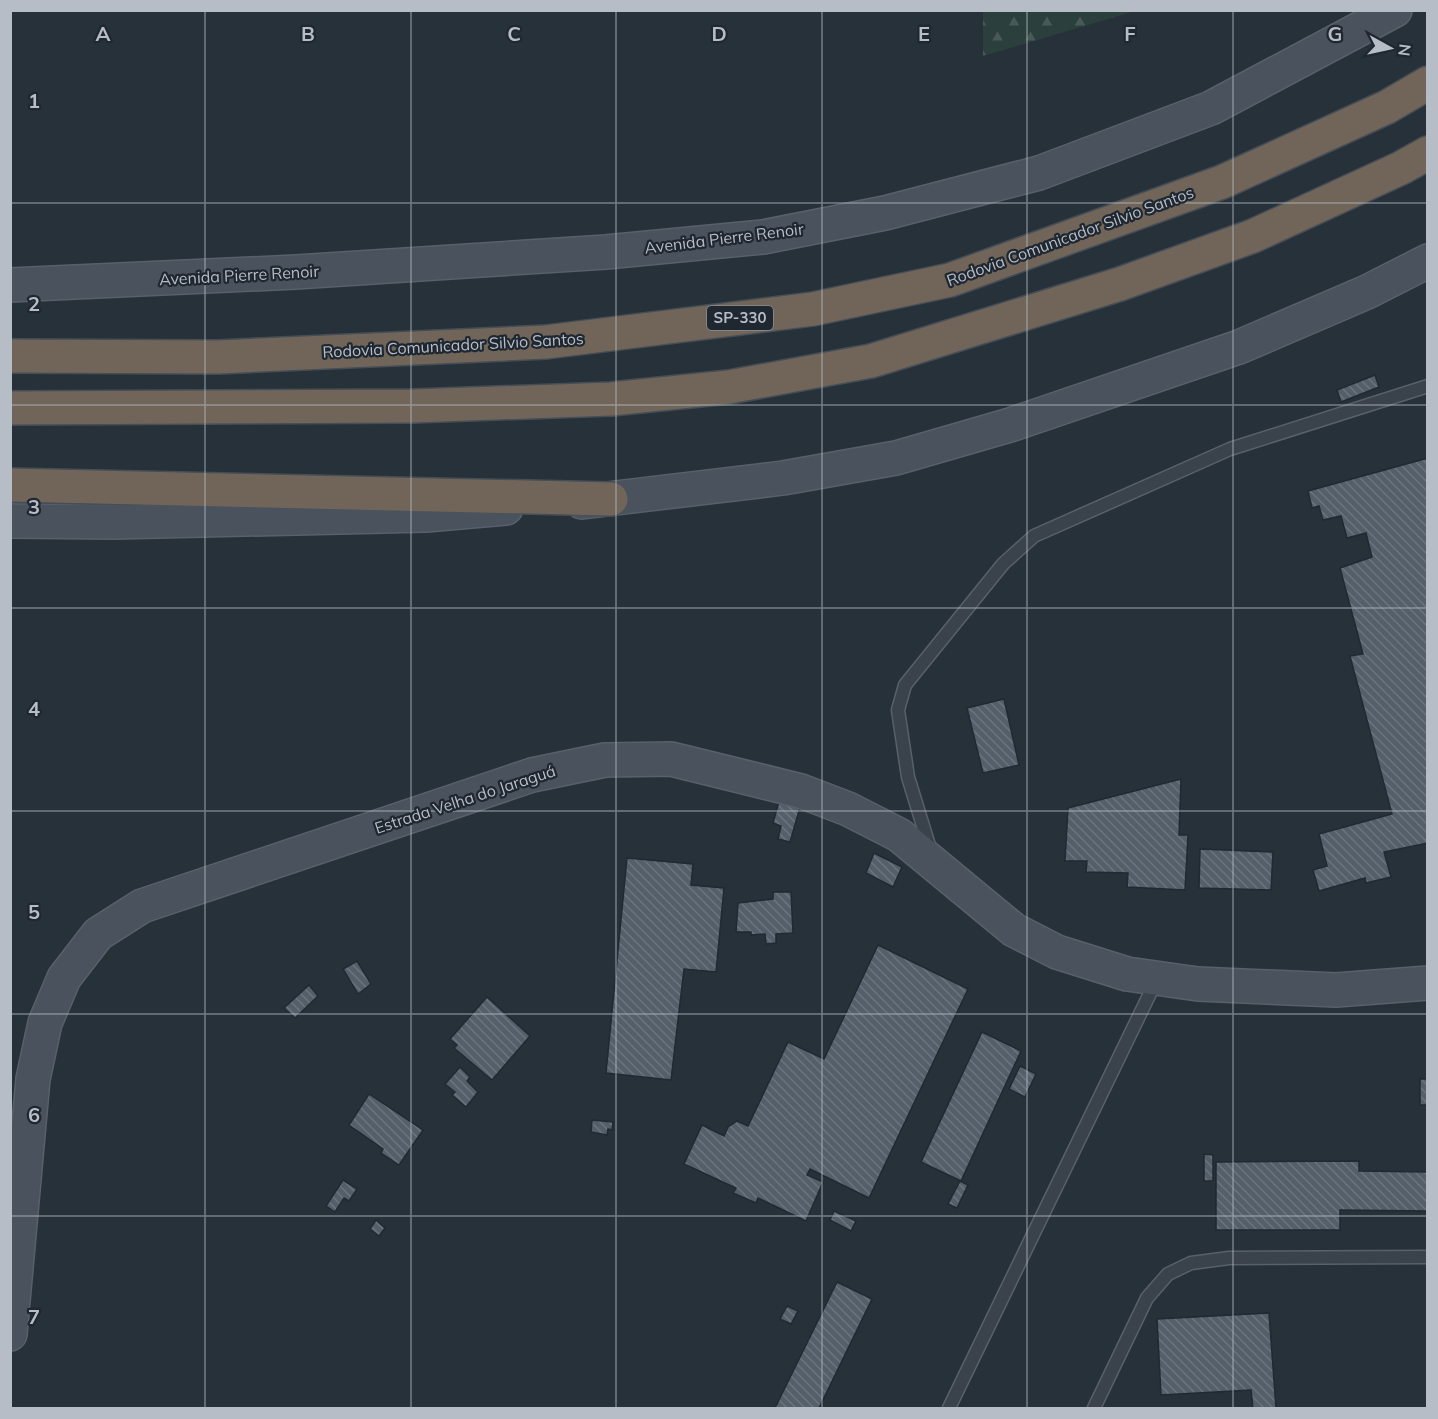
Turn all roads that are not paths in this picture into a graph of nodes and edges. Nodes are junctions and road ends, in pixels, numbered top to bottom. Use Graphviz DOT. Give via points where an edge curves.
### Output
graph roads {
  1 [pos="1395,10"];
  2 [pos="1428,83"];
  3 [pos="1428,153"];
  4 [pos="1428,261"];
  5 [pos="10,285"];
  6 [pos="10,356"];
  7 [pos="1428,386"];
  8 [pos="10,408"];
  9 [pos="10,485"];
  10 [pos="611,499"];
  11 [pos="10,521"];
  12 [pos="935,866"];
  13 [pos="1157,978"];
  14 [pos="1428,984"];
  15 [pos="1428,1257"];
  16 [pos="10,1334"];
  17 [pos="949,1408"];
  18 [pos="1094,1408"];
  1 -- 5 [label="street, Avenida Pierre Renoir" via="1211,108 1039,173 885,213 763,237 606,252"];
  2 -- 6 [label="highway, Rodovia Comunicador Silvio Santos / SP-330" via="1387,107 1200,190 950,280 813,309 546,342 218,357"];
  3 -- 8 [label="highway" via="1253,237 1120,284 871,361 729,387 611,399 413,406"];
  4 -- 10 [label="street" via="1239,347 1010,425 896,458 783,478"];
  7 -- 12 [label="lane" via="1230,449 1034,536 1003,564 905,685 898,710 908,777"];
  9 -- 10 [label="highway"];
  10 -- 11 [label="street" via="426,515"];
  12 -- 13 [label="street, Estrada Velha do Jaraguá" via="1014,930 1057,952 1127,974"];
  12 -- 16 [label="street, Estrada Velha do Jaraguá" via="899,835 801,791 671,759 605,760 532,775 142,906 98,934 64,978 45,1023 33,1079"];
  13 -- 14 [label="street, Estrada Velha do Jaraguá" via="1198,984 1336,990"];
  13 -- 17 [label="lane"];
  15 -- 18 [label="lane" via="1229,1258 1191,1263 1167,1274 1147,1298"];
}
